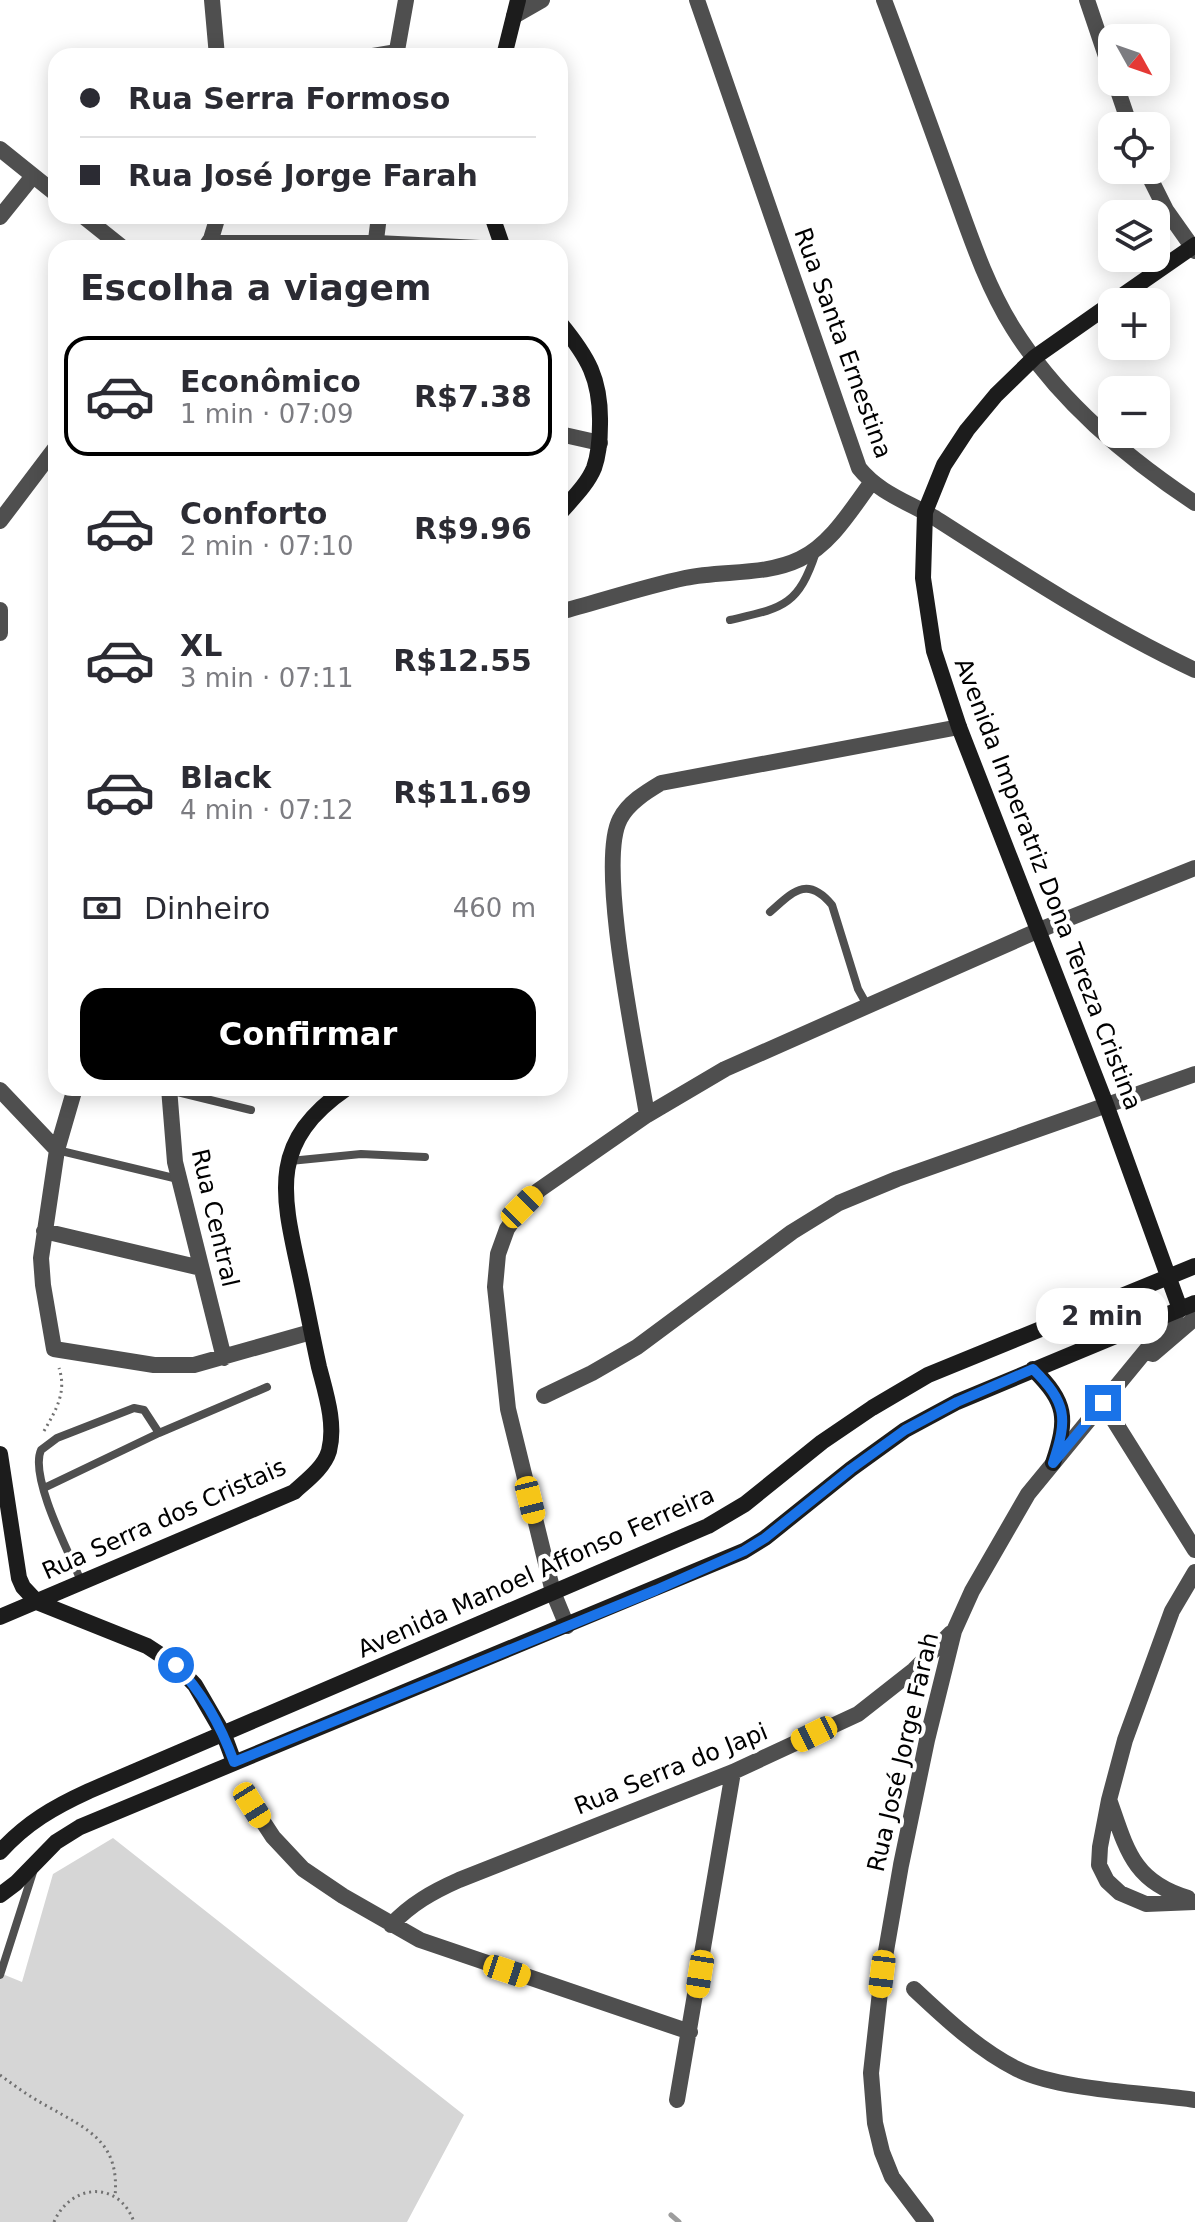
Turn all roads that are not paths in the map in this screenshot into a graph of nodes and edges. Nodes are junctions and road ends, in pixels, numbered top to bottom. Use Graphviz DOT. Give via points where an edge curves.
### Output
graph roads {
  1 [pos="212,0"];
  2 [pos="406,0"];
  3 [pos="542,0"];
  4 [pos="697,0"];
  5 [pos="884,0"];
  6 [pos="1087,0"];
  7 [pos="516,8"];
  8 [pos="1098,33"];
  9 [pos="216,48"];
  10 [pos="398,48"];
  11 [pos="506,48"];
  12 [pos="0,149"];
  13 [pos="33,176"];
  14 [pos="1153,184"];
  15 [pos="48,188"];
  16 [pos="0,217"];
  17 [pos="93,224"];
  18 [pos="113,240"];
  19 [pos="1194,248"];
  20 [pos="1133,288"];
  21 [pos="1098,312"];
  22 [pos="568,333"];
  23 [pos="1035,357"];
  24 [pos="568,436"];
  25 [pos="600,443"];
  26 [pos="48,458"];
  27 [pos="871,483"];
  28 [pos="1195,503"];
  29 [pos="568,504"];
  30 [pos="925,512"];
  31 [pos="0,521"];
  32 [pos="818,548"];
  33 [pos="0,610"];
  34 [pos="568,610"];
  35 [pos="730,620"];
  36 [pos="0,633"];
  37 [pos="1195,670"];
  38 [pos="959,727"];
  39 [pos="1195,868"];
  40 [pos="770,912"];
  41 [pos="1037,931"];
  42 [pos="867,1005"];
  43 [pos="1195,1074"];
  44 [pos="0,1090"];
  45 [pos="73,1096"];
  46 [pos="167,1096"];
  47 [pos="194,1096"];
  48 [pos="335,1096"];
  49 [pos="1107,1107"];
  50 [pos="251,1110"];
  51 [pos="647,1115"];
  52 [pos="57,1150"];
  53 [pos="425,1157"];
  54 [pos="289,1161"];
  55 [pos="179,1179"];
  56 [pos="44,1231"];
  57 [pos="1195,1266"];
  58 [pos="201,1268"];
  59 [pos="1169,1276"];
  60 [pos="1190,1310"];
  61 [pos="311,1332"];
  62 [pos="224,1358"];
  63 [pos="1033,1369"];
  64 [pos="267,1387"];
  65 [pos="544,1396"];
  66 [pos="1103,1403"];
  67 [pos="159,1433"];
  68 [pos="0,1454"];
  69 [pos="1053,1463"];
  70 [pos="44,1488"];
  71 [pos="1195,1550"];
  72 [pos="1195,1572"];
  73 [pos="82,1583"];
  74 [pos="553,1592"];
  75 [pos="37,1602"];
  76 [pos="0,1617"];
  77 [pos="567,1626"];
  78 [pos="954,1631"];
  79 [pos="224,1735"];
  80 [pos="234,1762"];
  81 [pos="733,1772"];
  82 [pos="1109,1800"];
  83 [pos="252,1805"];
  84 [pos="0,1852"];
  85 [pos="37,1860"];
  86 [pos="0,1895"];
  87 [pos="1195,1901"];
  88 [pos="391,1925"];
  89 [pos="0,1975"];
  90 [pos="914,1989"];
  91 [pos="690,2032"];
  92 [pos="677,2100"];
  93 [pos="1195,2100"];
  94 [pos="926,2222"];
  1 -- 9 [label="street"];
  2 -- 10 [label="street"];
  3 -- 7 [label="street"];
  4 -- 27 [label="street, Rua Santa Ernestina" via="853,454"];
  5 -- 23 [label="street" via="984,271"];
  6 -- 8 [label="street"];
  7 -- 11 [label="main road"];
  12 -- 13 [label="street"];
  13 -- 15 [label="street"];
  13 -- 16 [label="street"];
  14 -- 19 [label="street"];
  17 -- 18 [label="street"];
  19 -- 20 [label="main road, Avenida Imperatriz Dona Tereza Cristina"];
  21 -- 23 [label="main road, Avenida Imperatriz Dona Tereza Cristina"];
  22 -- 25 [label="main road" via="594,372 601,402"];
  23 -- 28 [label="street" via="1091,423"];
  23 -- 30 [label="main road, Avenida Imperatriz Dona Tereza Cristina" via="967,430 944,465"];
  24 -- 25 [label="street"];
  25 -- 29 [label="main road" via="593,469"];
  26 -- 31 [label="street"];
  27 -- 30 [label="street, Rua Santa Ernestina"];
  27 -- 32 [label="street"];
  30 -- 37 [label="street, Rua Santa Ernestina" via="1102,621"];
  30 -- 38 [label="main road, Avenida Imperatriz Dona Tereza Cristina" via="927,607 934,651"];
  32 -- 34 [label="street" via="773,568 684,578"];
  32 -- 35 [label="lane" via="797,594 777,609"];
  33 -- 36 [label="street"];
  38 -- 41 [label="main road, Avenida Imperatriz Dona Tereza Cristina"];
  38 -- 51 [label="street" via="661,783 641,794 620,818 613,841 620,953"];
  39 -- 41 [label="street"];
  40 -- 42 [label="lane" via="796,890 811,888 823,894 832,905"];
  41 -- 42 [label="street"];
  41 -- 49 [label="main road, Avenida Imperatriz Dona Tereza Cristina"];
  42 -- 51 [label="street" via="725,1069"];
  43 -- 49 [label="street"];
  44 -- 52 [label="street"];
  45 -- 52 [label="street"];
  46 -- 55 [label="street, Rua Central"];
  47 -- 50 [label="lane"];
  48 -- 54 [label="main road, Rua Serra dos Cristais" via="305,1125"];
  49 -- 59 [label="main road, Avenida Imperatriz Dona Tereza Cristina"];
  49 -- 65 [label="street" via="839,1203 637,1347"];
  51 -- 74 [label="street" via="539,1190 514,1218 498,1254 495,1287 508,1409"];
  52 -- 55 [label="lane"];
  52 -- 56 [label="street"];
  53 -- 54 [label="lane" via="361,1154"];
  54 -- 61 [label="main road, Rua Serra dos Cristais" via="288,1219"];
  55 -- 58 [label="street, Rua Central"];
  56 -- 58 [label="street"];
  56 -- 62 [label="street" via="43,1285 54,1349 154,1365"];
  57 -- 59 [label="main road, Avenida Manoel Affonso Ferreira"];
  58 -- 62 [label="street, Rua Central"];
  59 -- 60 [label="main road, Avenida Imperatriz Dona Tereza Cristina"];
  59 -- 74 [label="main road, Avenida Manoel Affonso Ferreira" via="928,1375 822,1442 745,1504 708,1526"];
  60 -- 63 [label="main road"];
  60 -- 66 [label="street, Rua José Jorge Farah"];
  61 -- 62 [label="street"];
  61 -- 73 [label="main road, Rua Serra dos Cristais" via="331,1413 329,1452 316,1473 294,1492"];
  63 -- 69 [label="main road" via="1063,1411"];
  63 -- 77 [label="main road" via="905,1430 744,1551"];
  64 -- 67 [label="lane"];
  66 -- 69 [label="street, Rua José Jorge Farah"];
  66 -- 71 [label="street"];
  67 -- 70 [label="lane"];
  67 -- 70 [label="lane" via="144,1410 134,1408 57,1438 38,1457"];
  68 -- 75 [label="main road" via="19,1578"];
  69 -- 78 [label="street, Rua José Jorge Farah" via="996,1547"];
  70 -- 73 [label="lane"];
  72 -- 82 [label="street" via="1172,1611"];
  73 -- 75 [label="main road, Rua Serra dos Cristais"];
  74 -- 77 [label="street"];
  74 -- 79 [label="main road, Avenida Manoel Affonso Ferreira"];
  75 -- 76 [label="main road, Rua Serra dos Cristais"];
  75 -- 79 [label="main road" via="147,1646 176,1665 195,1685"];
  77 -- 80 [label="main road"];
  78 -- 81 [label="street, Rua Serra do Japi" via="858,1714"];
  78 -- 94 [label="street, Rua José Jorge Farah" via="901,1865 871,2073 875,2123 892,2177"];
  79 -- 80 [label="main road"];
  79 -- 84 [label="main road, Avenida Manoel Affonso Ferreira" via="46,1811"];
  80 -- 85 [label="main road" via="102,1817 56,1842"];
  81 -- 88 [label="street, Rua Serra do Japi" via="459,1880 425,1896"];
  81 -- 91 [label="street"];
  82 -- 87 [label="street" via="1127,1854 1168,1892"];
  82 -- 87 [label="street" via="1099,1865 1107,1881 1146,1904"];
  83 -- 88 [label="street" via="303,1869"];
  85 -- 86 [label="main road"];
  85 -- 89 [label="lane"];
  88 -- 91 [label="street" via="448,1952"];
  90 -- 93 [label="street" via="957,2028 1020,2071 1077,2085"];
  91 -- 92 [label="street"];
}
